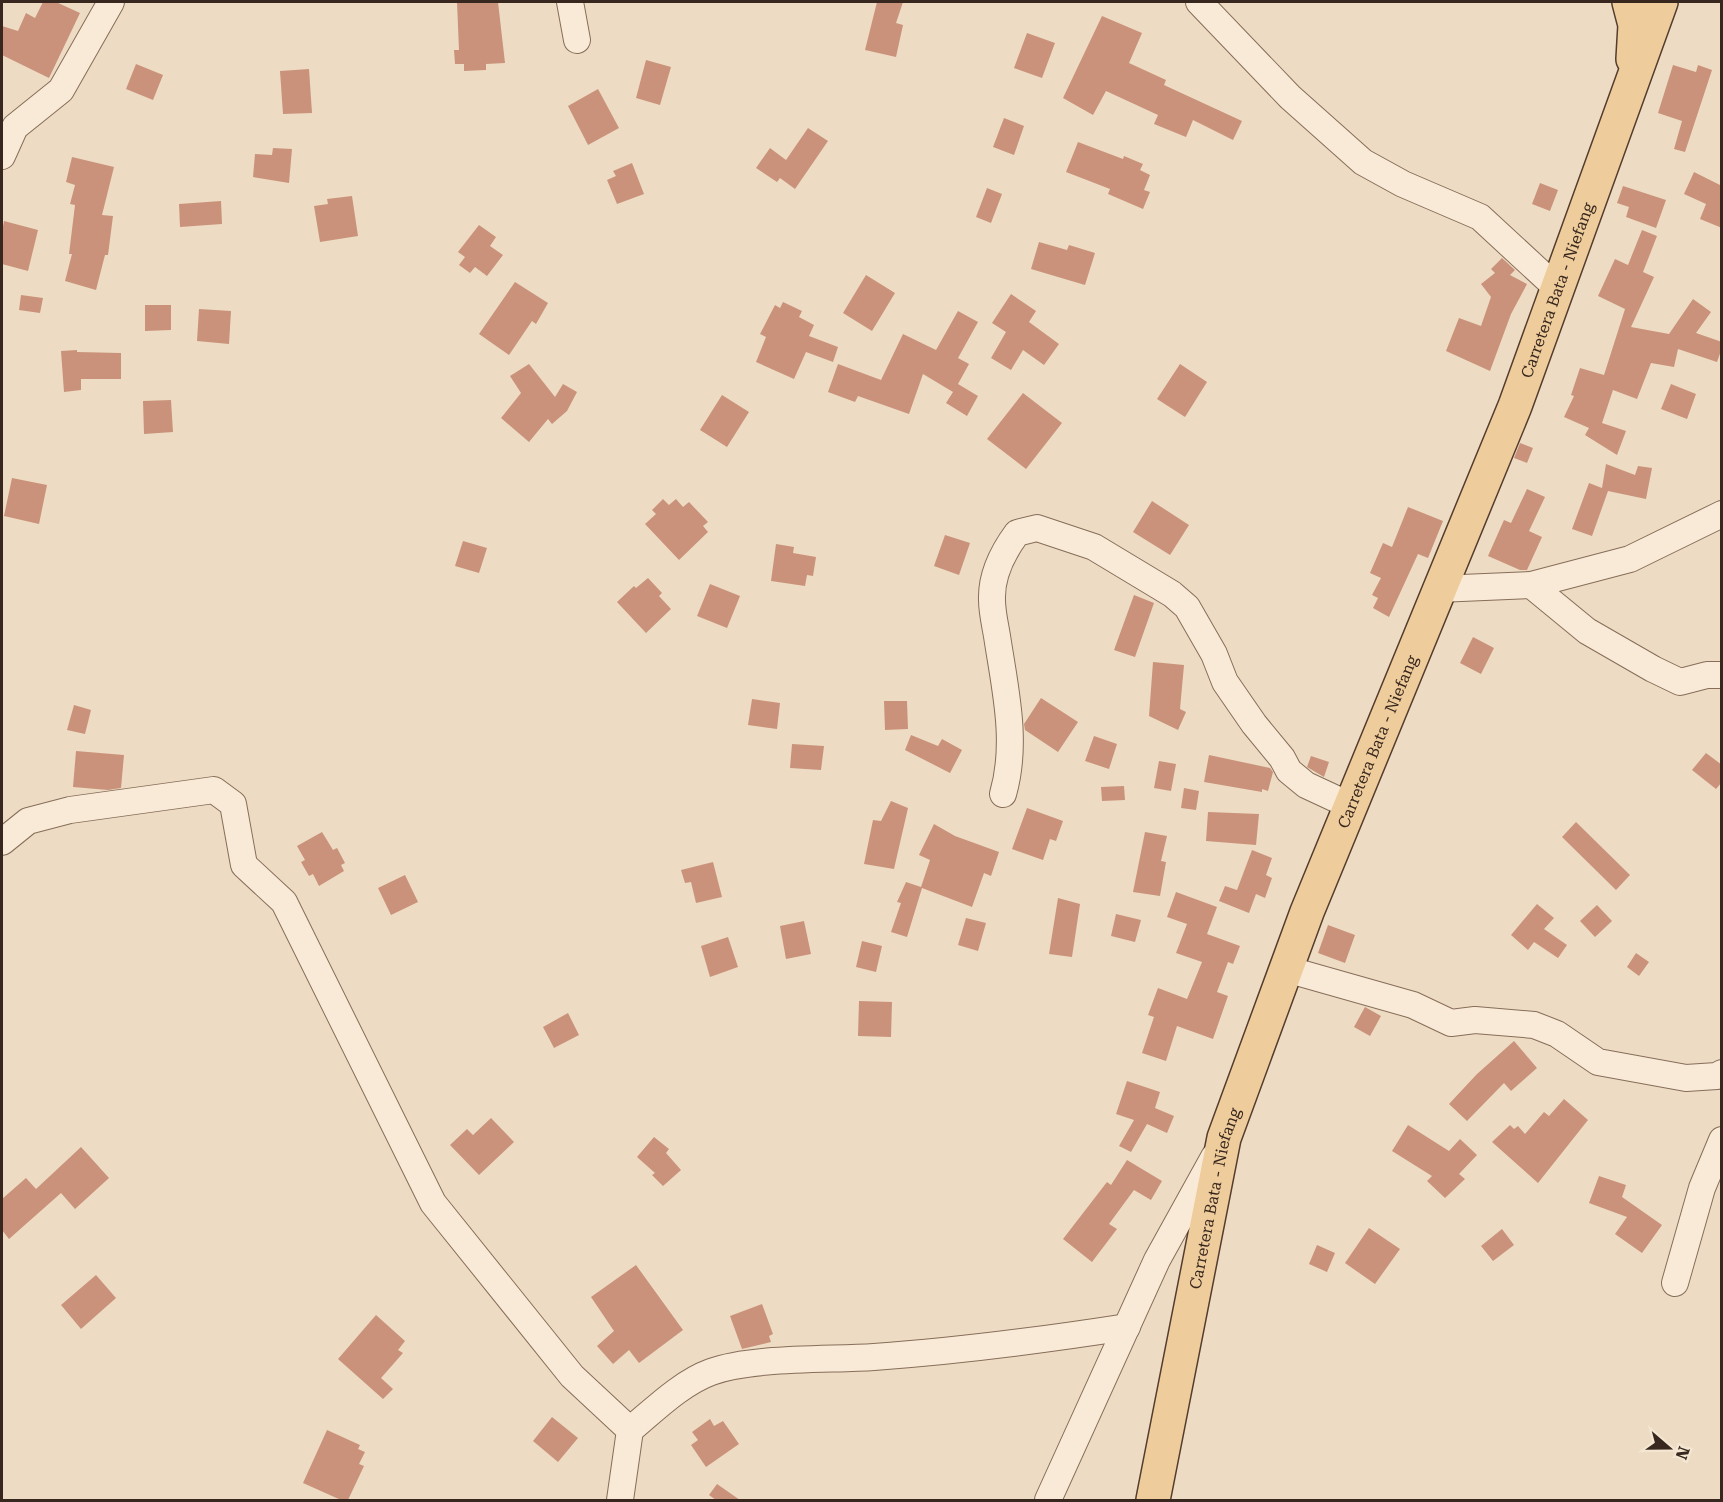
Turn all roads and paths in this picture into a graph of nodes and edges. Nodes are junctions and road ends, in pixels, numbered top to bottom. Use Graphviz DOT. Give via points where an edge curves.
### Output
graph roads {
  1 [pos="111,2"];
  2 [pos="570,2"];
  3 [pos="1198,2"];
  4 [pos="1654,4"];
  5 [pos="576,40"];
  6 [pos="2,156"];
  7 [pos="1559,290"];
  8 [pos="1722,514"];
  9 [pos="1531,585"];
  10 [pos="1438,589"];
  11 [pos="1722,675"];
  12 [pos="1002,794"];
  13 [pos="1349,805"];
  14 [pos="2,842"];
  15 [pos="1286,969"];
  16 [pos="1722,1073"];
  17 [pos="1224,1138"];
  18 [pos="1722,1140"];
  19 [pos="1676,1283"];
  20 [pos="1127,1327"];
  21 [pos="630,1430"];
  22 [pos="620,1500"];
  23 [pos="1048,1500"];
  24 [pos="1153,1500"];
  1 -- 6 [label="street" via="61,90 15,127"];
  2 -- 5 [label="street"];
  3 -- 7 [label="street" via="1290,97 1363,162 1480,217"];
  4 -- 7 [label="main road, Carretera Bata - Niefang" via="1632,85"];
  7 -- 10 [label="main road, Carretera Bata - Niefang"];
  8 -- 9 [label="street" via="1630,559"];
  9 -- 10 [label="street"];
  9 -- 11 [label="street" via="1587,631 1680,682"];
  10 -- 13 [label="main road, Carretera Bata - Niefang"];
  12 -- 13 [label="street" via="1010,769 1010,743 992,599 1005,549 1017,533 1037,528 1094,547 1180,600 1214,654 1225,682 1289,771"];
  13 -- 15 [label="main road, Carretera Bata - Niefang"];
  14 -- 21 [label="street" via="28,821 70,810 214,790 232,804 244,865 284,902 433,1203 572,1376"];
  15 -- 16 [label="street" via="1413,1005 1451,1023 1475,1020 1534,1025 1557,1034 1598,1062 1686,1078"];
  15 -- 17 [label="main road, Carretera Bata - Niefang"];
  17 -- 20 [label="street" via="1157,1260"];
  17 -- 24 [label="main road, Carretera Bata - Niefang"];
  18 -- 19 [label="street" via="1709,1167"];
  20 -- 21 [label="street" via="1029,1342 875,1357 758,1363 711,1372 670,1396"];
  20 -- 23 [label="street"];
  21 -- 22 [label="street"];
}
